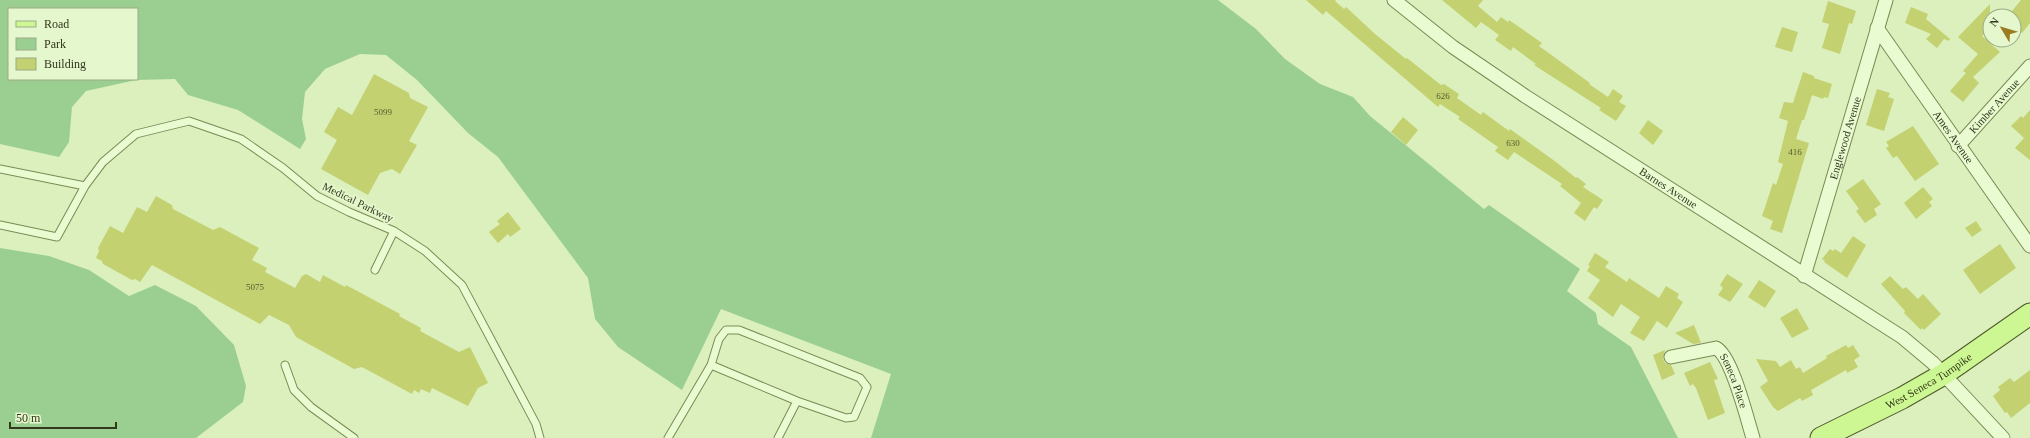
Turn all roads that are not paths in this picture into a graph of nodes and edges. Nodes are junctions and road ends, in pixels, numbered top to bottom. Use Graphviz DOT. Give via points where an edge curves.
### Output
graph roads {
  1 [pos="1394,0"];
  2 [pos="1886,0"];
  3 [pos="1877,28"];
  4 [pos="2030,66"];
  5 [pos="1958,146"];
  6 [pos="0,169"];
  7 [pos="85,186"];
  8 [pos="0,225"];
  9 [pos="394,231"];
  10 [pos="2030,246"];
  11 [pos="375,270"];
  12 [pos="1804,276"];
  13 [pos="2030,314"];
  14 [pos="1671,357"];
  15 [pos="285,365"];
  16 [pos="711,365"];
  17 [pos="1944,374"];
  18 [pos="797,401"];
  19 [pos="354,438"];
  20 [pos="540,438"];
  21 [pos="668,438"];
  22 [pos="778,438"];
  23 [pos="1753,438"];
  24 [pos="1823,438"];
  25 [pos="2002,438"];
  1 -- 12 [label="street, Barnes Avenue" via="1453,47 1525,96"];
  2 -- 3 [label="street, Englewood Avenue"];
  3 -- 5 [label="street, Ames Avenue"];
  3 -- 12 [label="street, Englewood Avenue"];
  4 -- 5 [label="street, Kimber Avenue"];
  5 -- 10 [label="street, Ames Avenue"];
  6 -- 7 [label="lane"];
  7 -- 8 [label="lane, Medical Parkway" via="57,237"];
  7 -- 9 [label="lane, Medical Parkway" via="103,162 136,134 189,121 241,139 317,196"];
  9 -- 11 [label="lane"];
  9 -- 20 [label="lane, Medical Parkway" via="425,252 462,285 536,424"];
  12 -- 17 [label="street, Barnes Avenue" via="1902,337"];
  13 -- 17 [label="main road, West Seneca Turnpike"];
  14 -- 23 [label="street, Seneca Place" via="1716,348 1721,350 1734,377"];
  15 -- 19 [label="lane" via="294,390 311,407"];
  16 -- 18 [label="lane"];
  16 -- 18 [label="lane" via="719,339 726,330 739,330 860,378 867,387 854,417 846,418"];
  16 -- 21 [label="lane"];
  17 -- 24 [label="main road, West Seneca Turnpike"];
  17 -- 25 [label="street, Barnes Avenue"];
  18 -- 22 [label="lane"];
}
